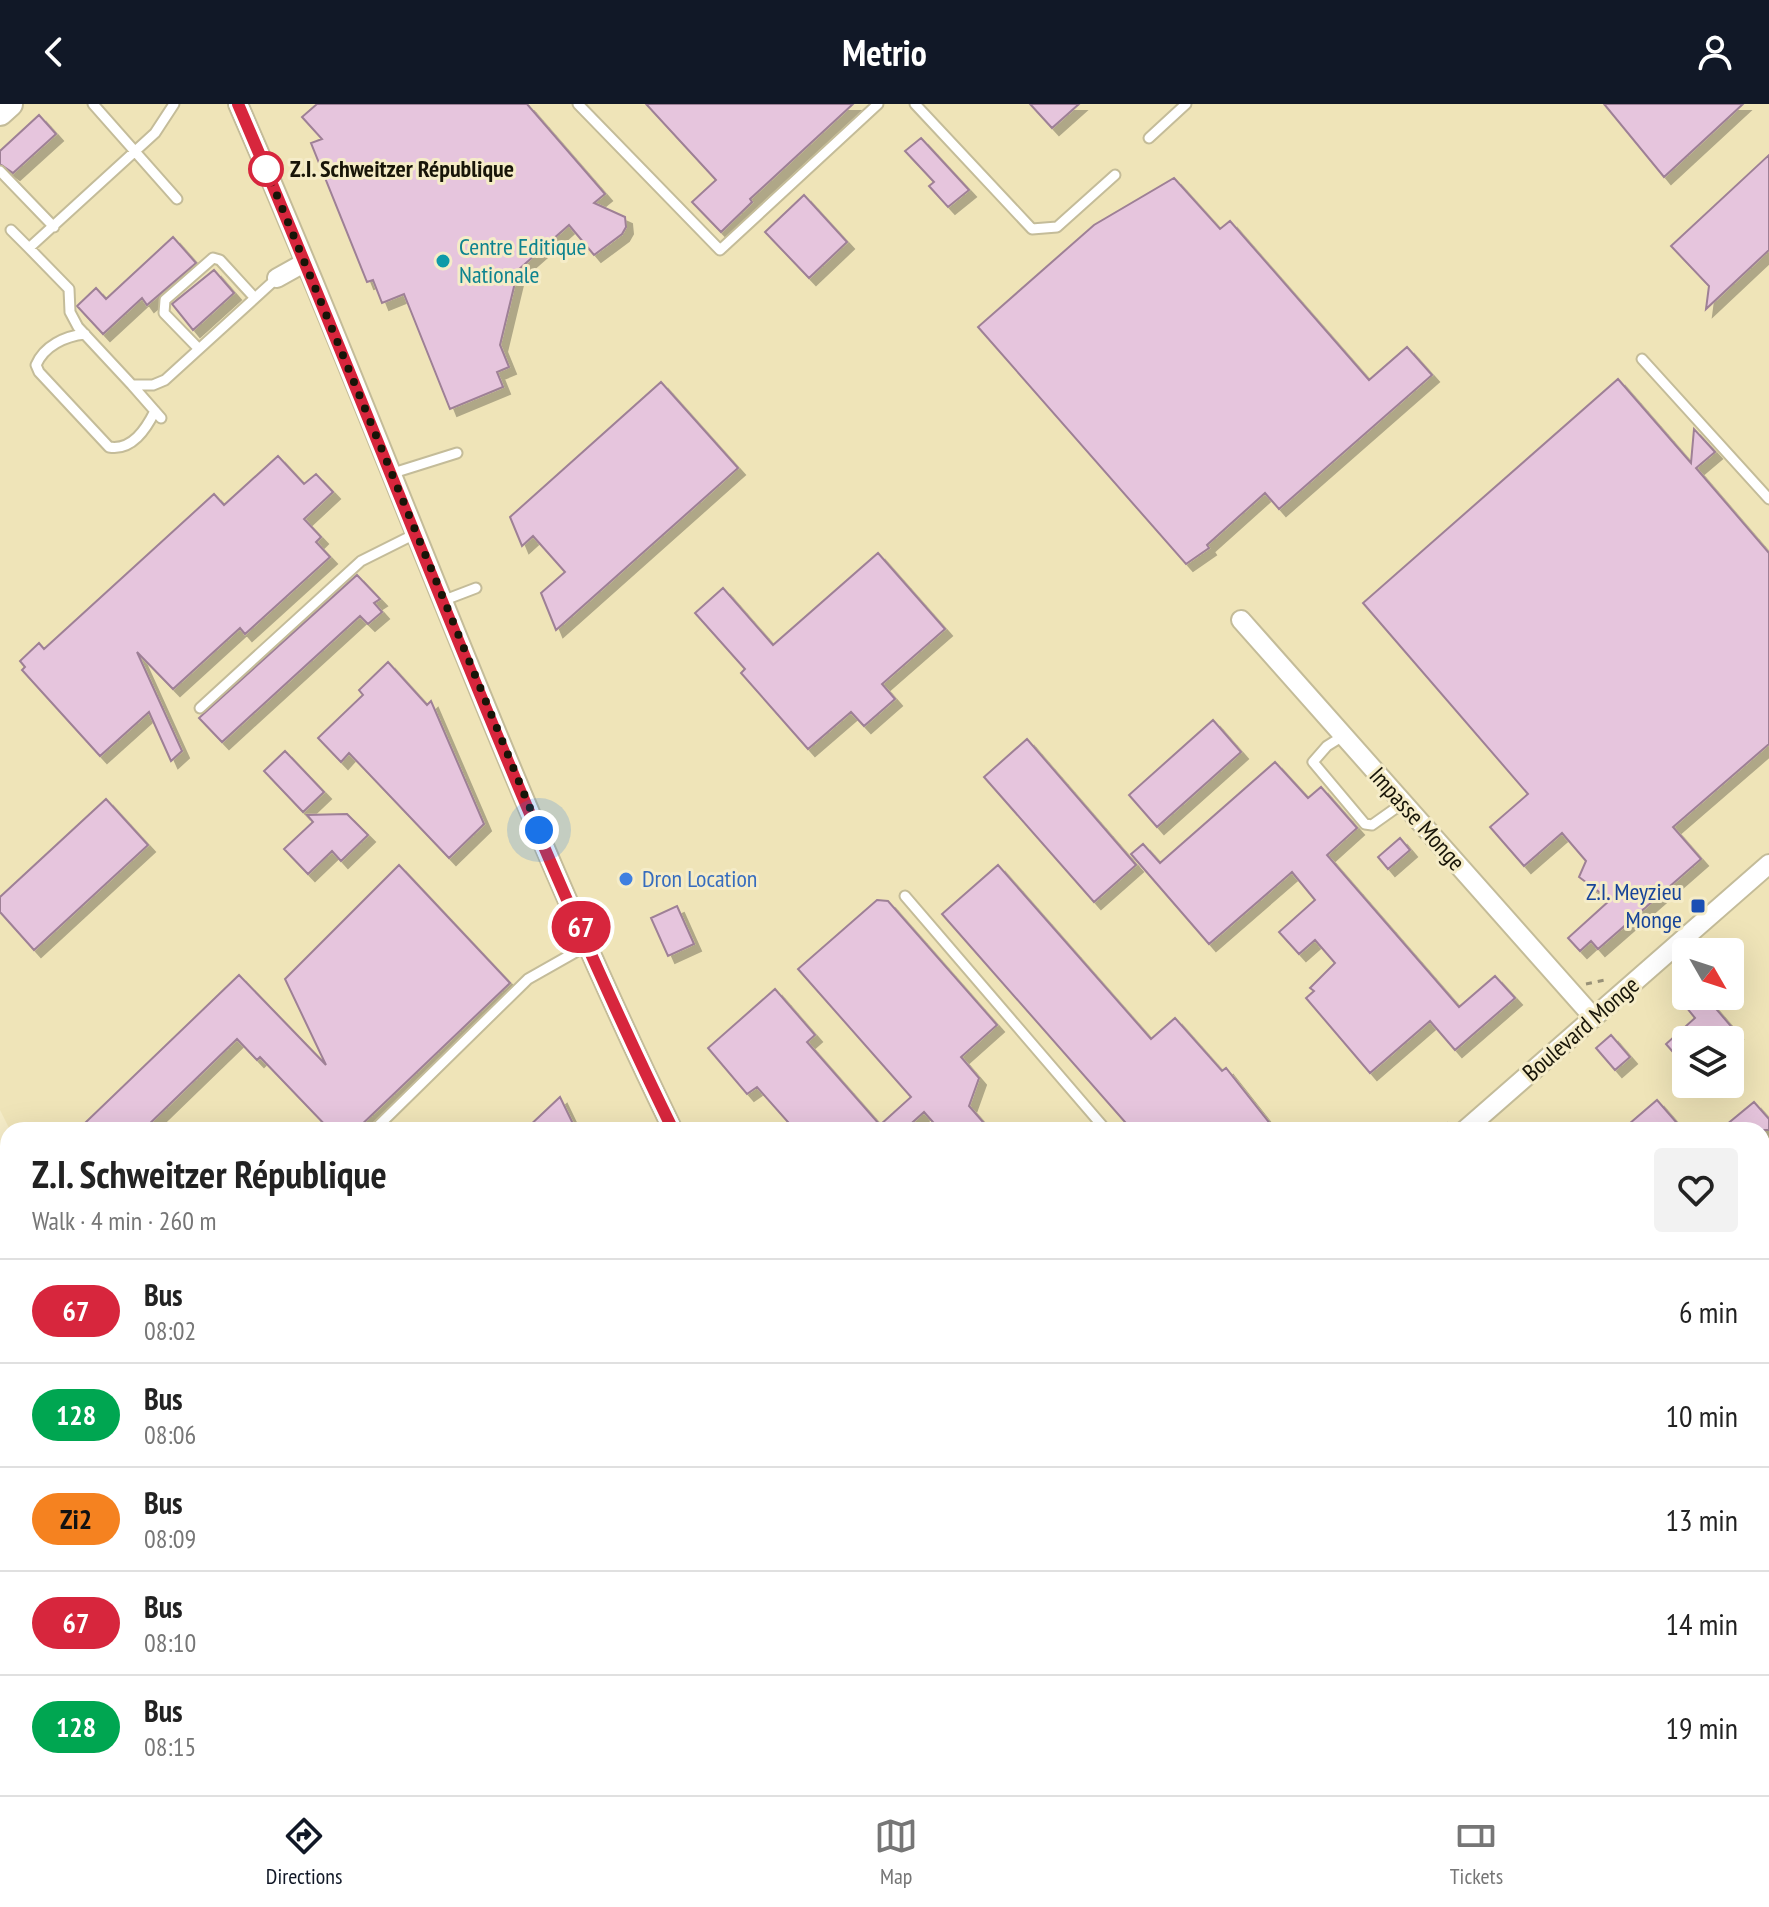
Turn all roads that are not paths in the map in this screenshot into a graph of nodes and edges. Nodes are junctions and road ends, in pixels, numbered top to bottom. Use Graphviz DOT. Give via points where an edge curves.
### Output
graph roads {
  1 [pos="10,104"];
  2 [pos="93,104"];
  3 [pos="174,104"];
  4 [pos="238,104"];
  5 [pos="578,104"];
  6 [pos="878,104"];
  7 [pos="915,104"];
  8 [pos="1186,104"];
  9 [pos="0,113"];
  10 [pos="1149,138"];
  11 [pos="135,152"];
  12 [pos="0,171"];
  13 [pos="1115,175"];
  14 [pos="177,199"];
  15 [pos="54,227"];
  16 [pos="11,230"];
  17 [pos="29,248"];
  18 [pos="304,263"];
  19 [pos="277,278"];
  20 [pos="253,296"];
  21 [pos="85,334"];
  22 [pos="198,348"];
  23 [pos="1642,359"];
  24 [pos="132,385"];
  25 [pos="457,453"];
  26 [pos="390,474"];
  27 [pos="1769,499"];
  28 [pos="415,534"];
  29 [pos="476,588"];
  30 [pos="442,601"];
  31 [pos="1241,620"];
  32 [pos="200,708"];
  33 [pos="1343,736"];
  34 [pos="1403,803"];
  35 [pos="1769,864"];
  36 [pos="905,896"];
  37 [pos="588,945"];
  38 [pos="1594,1018"];
  39 [pos="382,1122"];
  40 [pos="669,1122"];
  41 [pos="1099,1122"];
  42 [pos="1474,1122"];
  1 -- 9 [label="main road"];
  2 -- 11 [label="lane"];
  3 -- 11 [label="lane"];
  4 -- 18 [label="street"];
  5 -- 6 [label="lane" via="720,250"];
  7 -- 13 [label="lane" via="1032,229 1057,227"];
  8 -- 10 [label="lane"];
  11 -- 14 [label="lane"];
  11 -- 15 [label="lane"];
  12 -- 15 [label="lane"];
  15 -- 17 [label="lane"];
  16 -- 17 [label="lane"];
  17 -- 21 [label="lane" via="69,289 70,312"];
  18 -- 19 [label="street"];
  18 -- 26 [label="street"];
  19 -- 20 [label="lane"];
  20 -- 22 [label="lane"];
  20 -- 22 [label="lane" via="213,258 165,300 164,313"];
  21 -- 24 [label="lane"];
  21 -- 24 [label="lane" via="68,336 36,365 109,447 126,446 158,415"];
  22 -- 24 [label="lane" via="165,380"];
  23 -- 27 [label="lane"];
  25 -- 26 [label="lane"];
  26 -- 28 [label="street"];
  28 -- 30 [label="street"];
  28 -- 32 [label="lane" via="361,561"];
  29 -- 30 [label="lane"];
  30 -- 37 [label="street"];
  31 -- 33 [label="street, Impasse Monge"];
  33 -- 34 [label="street, Impasse Monge"];
  33 -- 34 [label="lane" via="1313,762 1365,824 1372,825"];
  34 -- 38 [label="street, Impasse Monge"];
  35 -- 38 [label="street, Boulevard Monge"];
  36 -- 41 [label="lane"];
  37 -- 39 [label="lane" via="528,979"];
  37 -- 40 [label="street"];
  38 -- 42 [label="street, Boulevard Monge"];
}
